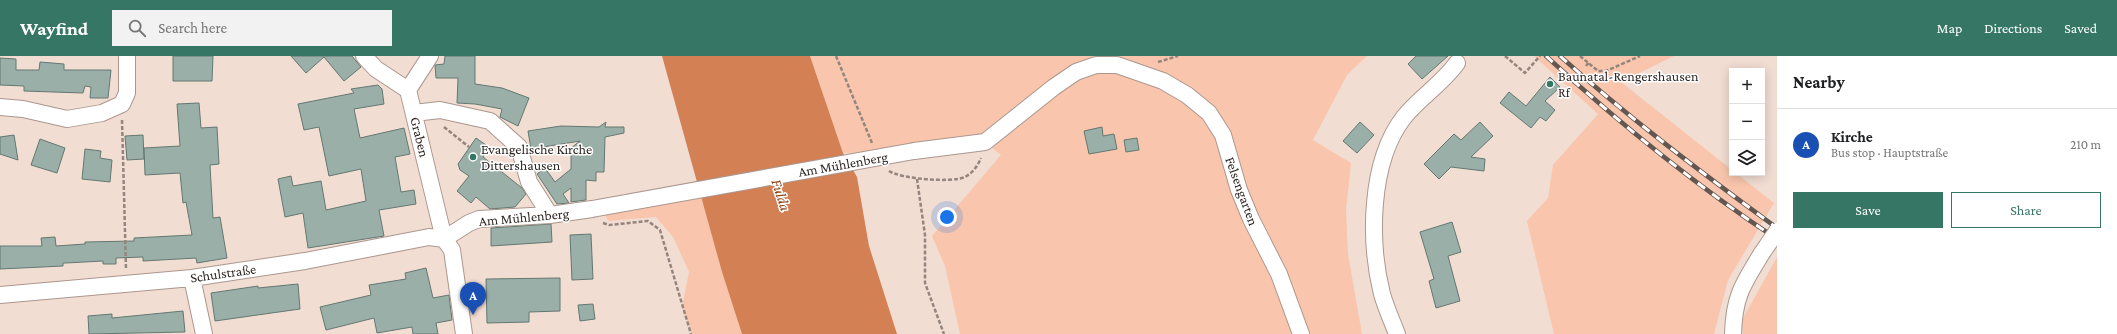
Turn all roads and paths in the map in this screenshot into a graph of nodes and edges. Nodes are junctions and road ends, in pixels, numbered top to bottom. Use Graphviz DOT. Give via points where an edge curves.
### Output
graph roads {
  1 [pos="127,56"];
  2 [pos="364,56"];
  3 [pos="430,56"];
  4 [pos="836,56"];
  5 [pos="1540,56"];
  6 [pos="1580,56"];
  7 [pos="1640,56"];
  8 [pos="1506,57"];
  9 [pos="1118,61"];
  10 [pos="1588,62"];
  11 [pos="1457,63"];
  12 [pos="1586,66"];
  13 [pos="1151,76"];
  14 [pos="408,90"];
  15 [pos="122,104"];
  16 [pos="0,107"];
  17 [pos="421,113"];
  18 [pos="985,142"];
  19 [pos="469,146"];
  20 [pos="873,146"];
  21 [pos="885,165"];
  22 [pos="917,179"];
  23 [pos="592,209"];
  24 [pos="550,215"];
  25 [pos="1777,231"];
  26 [pos="444,239"];
  27 [pos="192,278"];
  28 [pos="126,284"];
  29 [pos="0,294"];
  30 [pos="204,334"];
  31 [pos="464,334"];
  32 [pos="691,334"];
  33 [pos="944,334"];
  34 [pos="1301,334"];
  35 [pos="1398,334"];
  36 [pos="1733,334"];
  1 -- 15 [label="street" via="127,93"];
  2 -- 14 [label="street" via="376,69"];
  3 -- 14 [label="street"];
  4 -- 20 [label="path"];
  5 -- 8 [label="path" via="1525,73"];
  6 -- 10 [label="path"];
  7 -- 10 [label="path" via="1606,72 1598,71"];
  9 -- 13 [label="street, Am Mühlenberg"];
  9 -- 18 [label="street, Am Mühlenberg" via="1076,72 1030,104"];
  10 -- 12 [label="path"];
  11 -- 35 [label="street" via="1448,76 1424,95 1403,118 1389,141 1378,178 1374,213 1374,255 1382,295"];
  13 -- 34 [label="street, Felsengarten" via="1163,80 1204,108 1223,135 1250,219 1279,274"];
  14 -- 17 [label="street, Graben"];
  15 -- 16 [label="street" via="102,114 67,119 23,109"];
  15 -- 28 [label="path"];
  17 -- 19 [label="path" via="438,122"];
  17 -- 24 [label="street" via="440,110 490,122 519,147 529,182"];
  17 -- 26 [label="street, Graben"];
  18 -- 22 [label="path" via="978,164 967,176"];
  18 -- 23 [label="street, Am Mühlenberg, bridge" via="914,151"];
  21 -- 22 [label="path" via="889,171 899,176"];
  22 -- 33 [label="path" via="925,235 925,284"];
  23 -- 24 [label="street, Am Mühlenberg"];
  23 -- 32 [label="path" via="593,218 599,222 609,225 648,221 660,230"];
  24 -- 26 [label="street, Am Mühlenberg" via="479,219 469,222"];
  25 -- 36 [label="street, bridge" via="1740,291 1734,314"];
  26 -- 27 [label="street, Schulstraße" via="429,237 305,261"];
  26 -- 31 [label="street, Graben" via="452,250"];
  27 -- 28 [label="street, Schulstraße"];
  27 -- 30 [label="street"];
  28 -- 29 [label="street, Schulstraße"];
}
